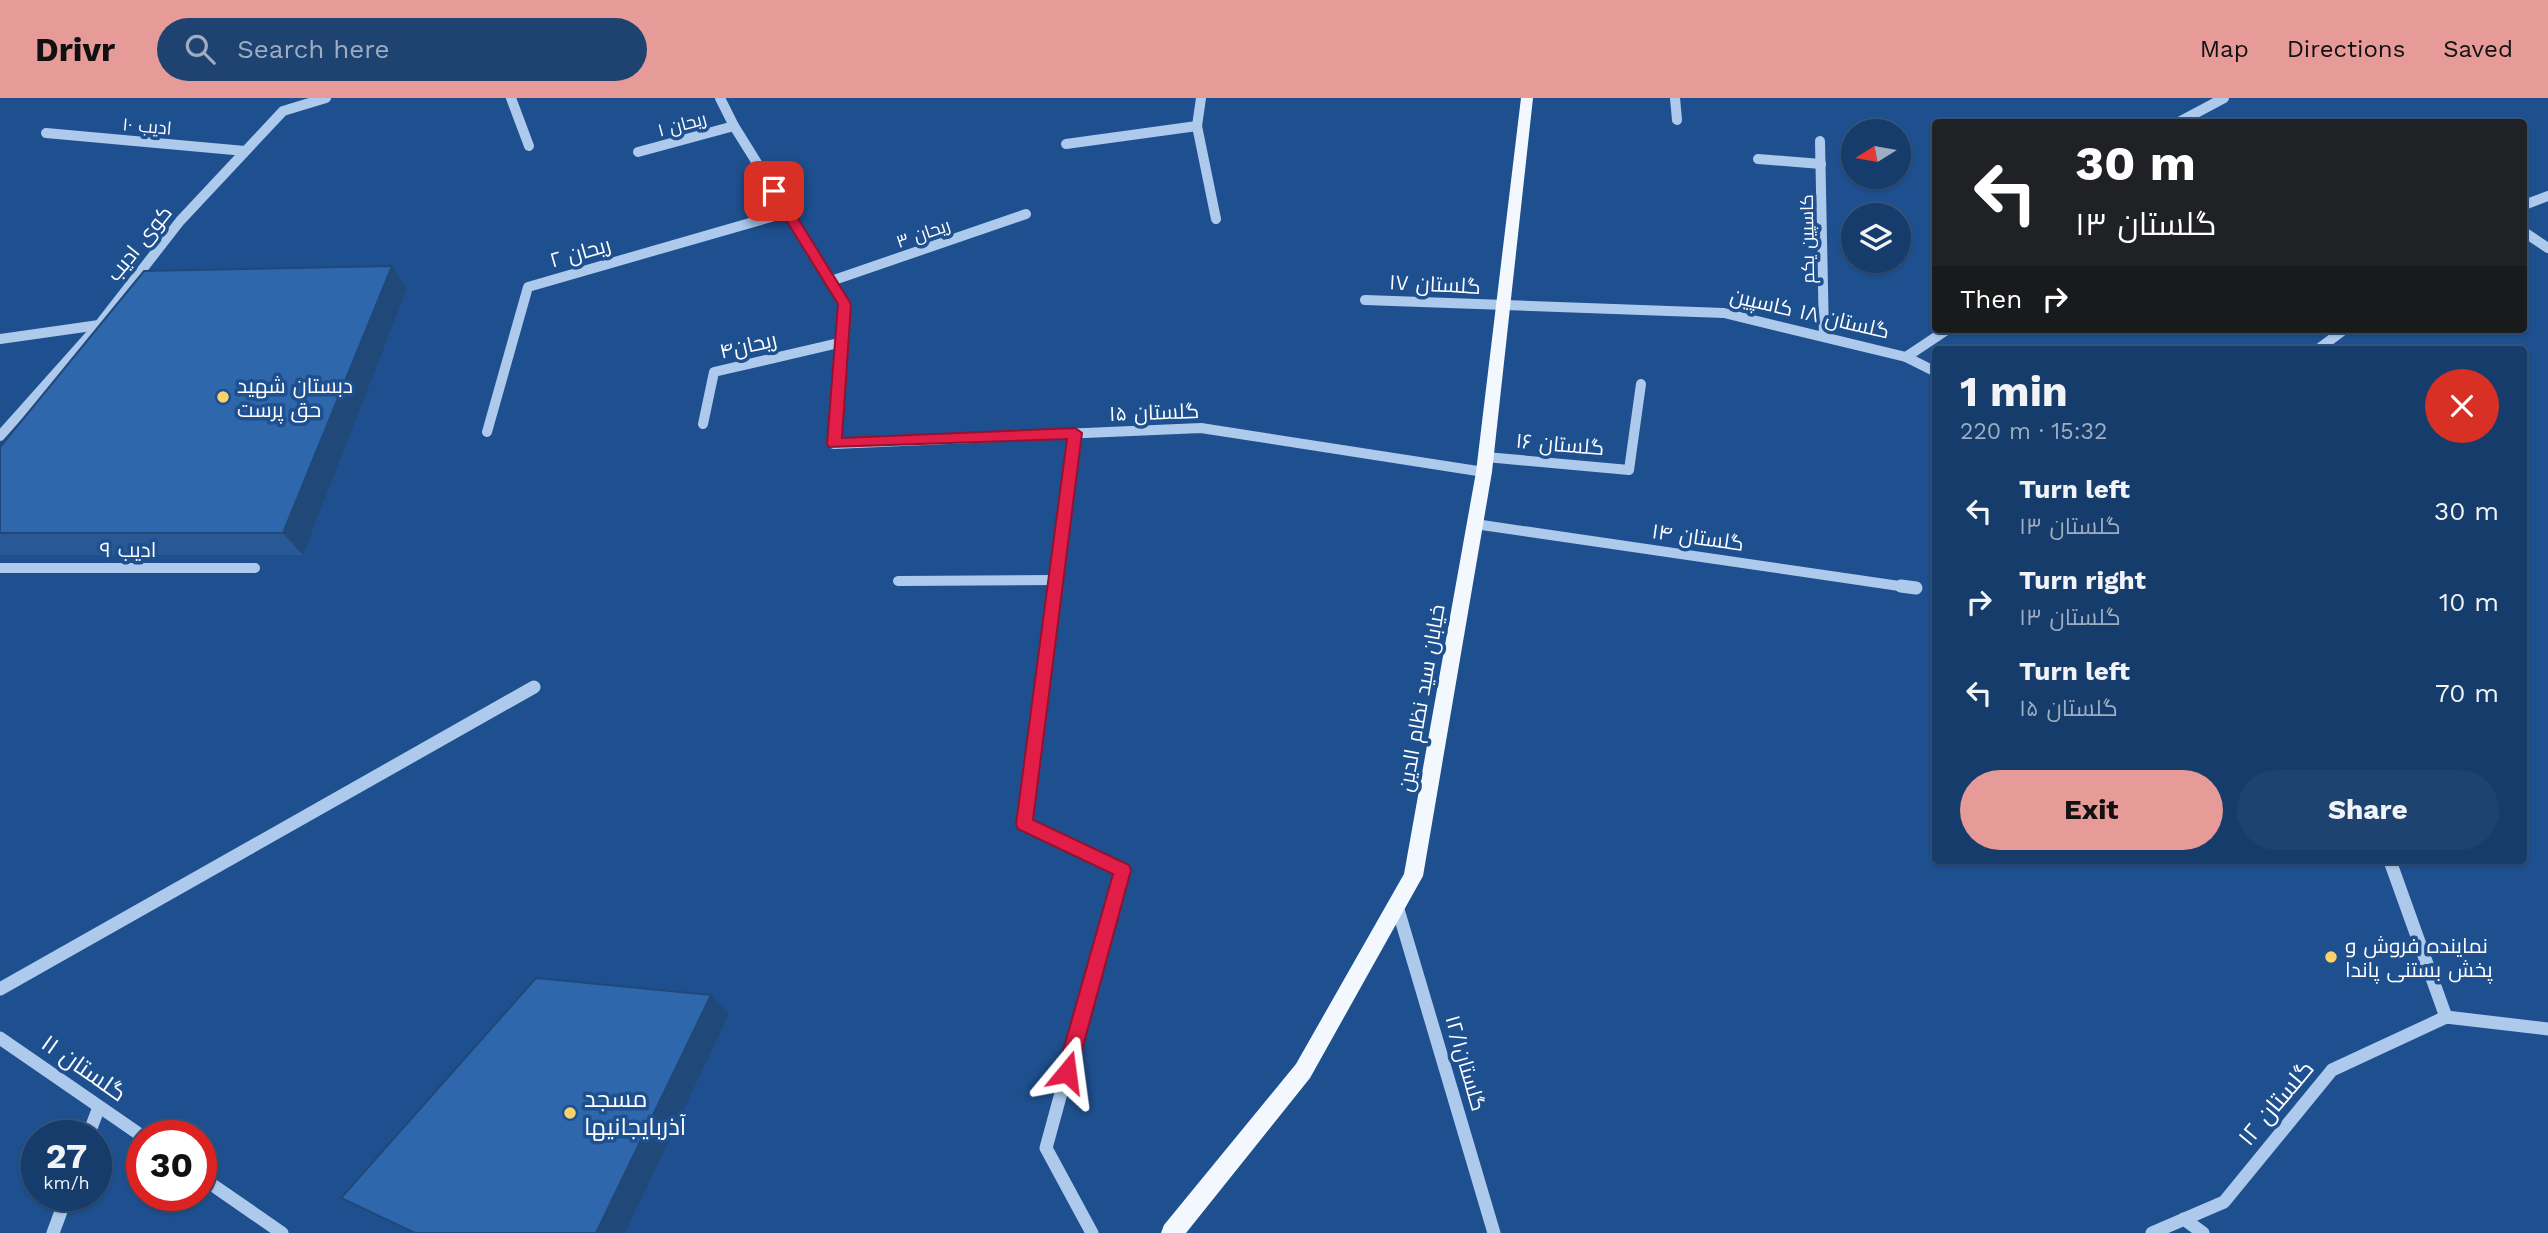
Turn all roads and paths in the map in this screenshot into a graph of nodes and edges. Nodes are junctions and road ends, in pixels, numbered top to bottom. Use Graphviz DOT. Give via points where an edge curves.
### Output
graph roads {
  1 [pos="326,98"];
  2 [pos="511,98"];
  3 [pos="720,98"];
  4 [pos="1201,98"];
  5 [pos="1527,98"];
  6 [pos="1675,98"];
  7 [pos="2224,98"];
  8 [pos="2185,119"];
  9 [pos="1677,120"];
  10 [pos="734,126"];
  11 [pos="1197,126"];
  12 [pos="46,133"];
  13 [pos="1820,141"];
  14 [pos="1066,144"];
  15 [pos="529,146"];
  16 [pos="245,151"];
  17 [pos="638,152"];
  18 [pos="1758,159"];
  19 [pos="1821,164"];
  20 [pos="2548,196"];
  21 [pos="2527,204"];
  22 [pos="788,212"];
  23 [pos="1026,214"];
  24 [pos="1216,219"];
  25 [pos="2527,234"];
  26 [pos="2548,248"];
  27 [pos="831,281"];
  28 [pos="1365,300"];
  29 [pos="1503,307"];
  30 [pos="99,325"];
  31 [pos="1942,333"];
  32 [pos="2340,333"];
  33 [pos="1824,337"];
  34 [pos="0,339"];
  35 [pos="843,342"];
  36 [pos="2322,346"];
  37 [pos="1906,358"];
  38 [pos="1932,370"];
  39 [pos="1641,384"];
  40 [pos="703,424"];
  41 [pos="487,432"];
  42 [pos="1075,433"];
  43 [pos="0,436"];
  44 [pos="1485,465"];
  45 [pos="1475,524"];
  46 [pos="0,568"];
  47 [pos="255,569"];
  48 [pos="1056,580"];
  49 [pos="898,581"];
  50 [pos="1916,588"];
  51 [pos="534,687"];
  52 [pos="2391,864"];
  53 [pos="1397,906"];
  54 [pos="0,989"];
  55 [pos="2446,1017"];
  56 [pos="2548,1029"];
  57 [pos="0,1038"];
  58 [pos="99,1107"];
  59 [pos="94,1120"];
  60 [pos="126,1125"];
  61 [pos="217,1188"];
  62 [pos="61,1211"];
  63 [pos="2184,1219"];
  64 [pos="53,1233"];
  65 [pos="282,1233"];
  66 [pos="1092,1233"];
  67 [pos="1172,1233"];
  68 [pos="1494,1233"];
  69 [pos="2152,1233"];
  70 [pos="2203,1233"];
  1 -- 16 [label="street, کوی ادیب" via="283,111"];
  2 -- 15 [label="street"];
  3 -- 10 [label="street, گلستان ۱۵"];
  4 -- 11 [label="street"];
  5 -- 29 [label="main road, خیابان سید نظام الدین"];
  6 -- 9 [label="street"];
  7 -- 8 [label="street"];
  10 -- 17 [label="street, ریحان ۱"];
  10 -- 22 [label="street, گلستان ۱۵"];
  11 -- 14 [label="street"];
  11 -- 24 [label="street"];
  12 -- 16 [label="street, ادیب ۱۰"];
  13 -- 19 [label="street, کاسپین یکم"];
  16 -- 30 [label="street, کوی ادیب" via="180,221"];
  18 -- 19 [label="street"];
  19 -- 33 [label="street, کاسپین یکم"];
  20 -- 21 [label="street"];
  22 -- 27 [label="street, گلستان ۱۵"];
  22 -- 41 [label="street, ریحان ۲" via="528,287"];
  23 -- 27 [label="street, ریحان ۳"];
  25 -- 26 [label="street"];
  27 -- 35 [label="street, گلستان ۱۵" via="845,304"];
  28 -- 29 [label="street, گلستان ۱۷"];
  29 -- 33 [label="street, گلستان ۱۸ کاسپین" via="1724,313"];
  29 -- 44 [label="main road, خیابان سید نظام الدین"];
  30 -- 34 [label="street"];
  30 -- 43 [label="street, کوی ادیب"];
  31 -- 37 [label="street"];
  32 -- 36 [label="street"];
  33 -- 37 [label="street, گلستان ۱۸ کاسپین"];
  35 -- 40 [label="street, ریحان۴" via="714,372"];
  35 -- 42 [label="street, گلستان ۱۵" via="834,444"];
  37 -- 38 [label="street, گلستان ۱۸ کاسپین"];
  39 -- 44 [label="street, گلستان ۱۶" via="1629,470"];
  42 -- 44 [label="street, گلستان ۱۵" via="1201,428"];
  42 -- 48 [label="street"];
  44 -- 45 [label="main road, خیابان سید نظام الدین"];
  45 -- 50 [label="street, گلستان ۱۴"];
  45 -- 53 [label="main road, خیابان سید نظام الدین" via="1413,876"];
  46 -- 47 [label="street, ادیب ۹"];
  48 -- 49 [label="street"];
  48 -- 66 [label="street" via="1024,824 1122,870 1046,1148"];
  51 -- 54 [label="street"];
  52 -- 55 [label="street"];
  53 -- 67 [label="main road, خیابان سید نظام الدین" via="1303,1071"];
  53 -- 68 [label="street, گلستان۱۲/۱"];
  55 -- 56 [label="street"];
  55 -- 63 [label="street, گلستان ۱۲" via="2332,1070 2224,1202"];
  57 -- 58 [label="street, گلستان ۱۱"];
  58 -- 59 [label="street"];
  58 -- 60 [label="street, گلستان ۱۱"];
  61 -- 65 [label="street"];
  62 -- 64 [label="street"];
  63 -- 69 [label="street, گلستان ۱۲"];
  63 -- 70 [label="street"];
}
